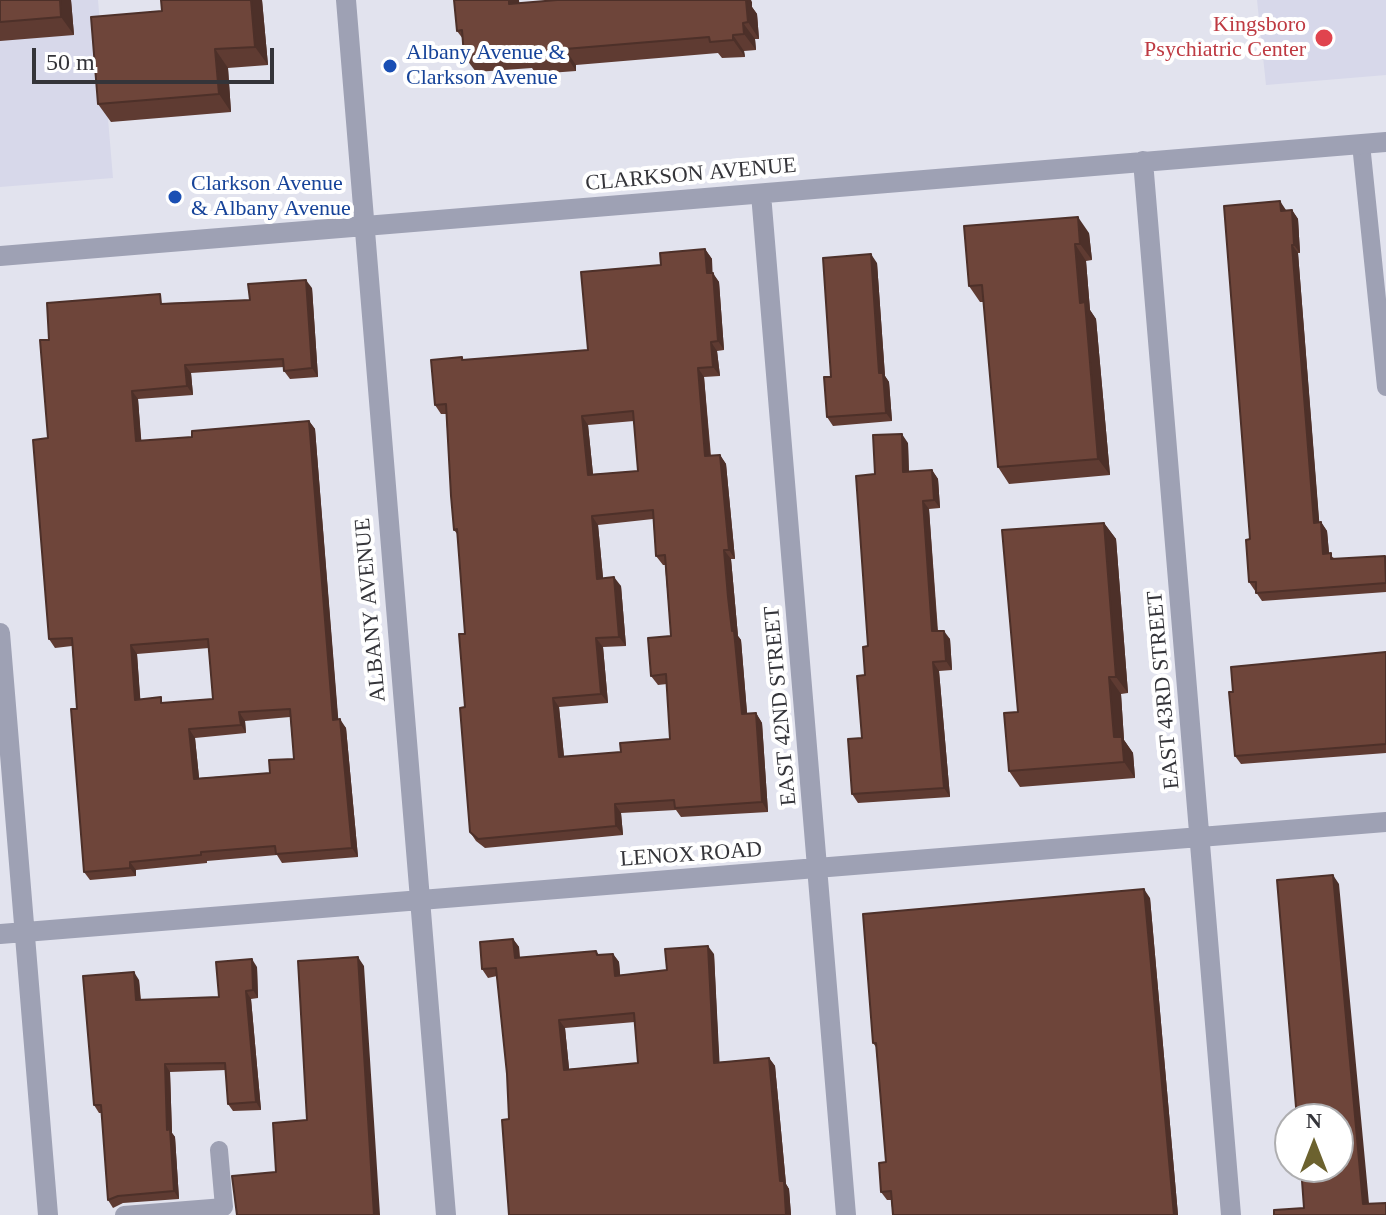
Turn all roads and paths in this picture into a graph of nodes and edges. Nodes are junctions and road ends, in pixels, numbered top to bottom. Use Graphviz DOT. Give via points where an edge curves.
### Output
graph roads {
  1 [pos="346,0"];
  2 [pos="1386,142"];
  3 [pos="1361,144"];
  4 [pos="1143,161"];
  5 [pos="761,194"];
  6 [pos="364,226"];
  7 [pos="0,256"];
  8 [pos="1386,387"];
  9 [pos="0,633"];
  10 [pos="1386,822"];
  11 [pos="1201,838"];
  12 [pos="818,869"];
  13 [pos="419,900"];
  14 [pos="25,932"];
  15 [pos="0,934"];
  16 [pos="219,1150"];
  17 [pos="224,1211"];
  18 [pos="48,1215"];
  19 [pos="124,1215"];
  20 [pos="446,1215"];
  21 [pos="846,1215"];
  22 [pos="1231,1215"];
  1 -- 6 [label="street, ALBANY AVENUE"];
  2 -- 3 [label="street, CLARKSON AVENUE"];
  3 -- 4 [label="street, CLARKSON AVENUE"];
  3 -- 8 [label="lane"];
  4 -- 5 [label="street, CLARKSON AVENUE"];
  4 -- 11 [label="street, EAST 43RD STREET"];
  5 -- 6 [label="street, CLARKSON AVENUE"];
  5 -- 12 [label="street, EAST 42ND STREET"];
  6 -- 7 [label="street, CLARKSON AVENUE"];
  6 -- 13 [label="street, ALBANY AVENUE"];
  9 -- 14 [label="street"];
  10 -- 11 [label="street, LENOX ROAD"];
  11 -- 12 [label="street, LENOX ROAD"];
  11 -- 22 [label="street, EAST 43RD STREET"];
  12 -- 13 [label="street, LENOX ROAD"];
  12 -- 21 [label="street, EAST 42ND STREET"];
  13 -- 14 [label="street, LENOX ROAD"];
  13 -- 20 [label="street, ALBANY AVENUE"];
  14 -- 15 [label="street, LENOX ROAD"];
  14 -- 18 [label="street"];
  16 -- 17 [label="lane"];
  17 -- 19 [label="lane"];
}
